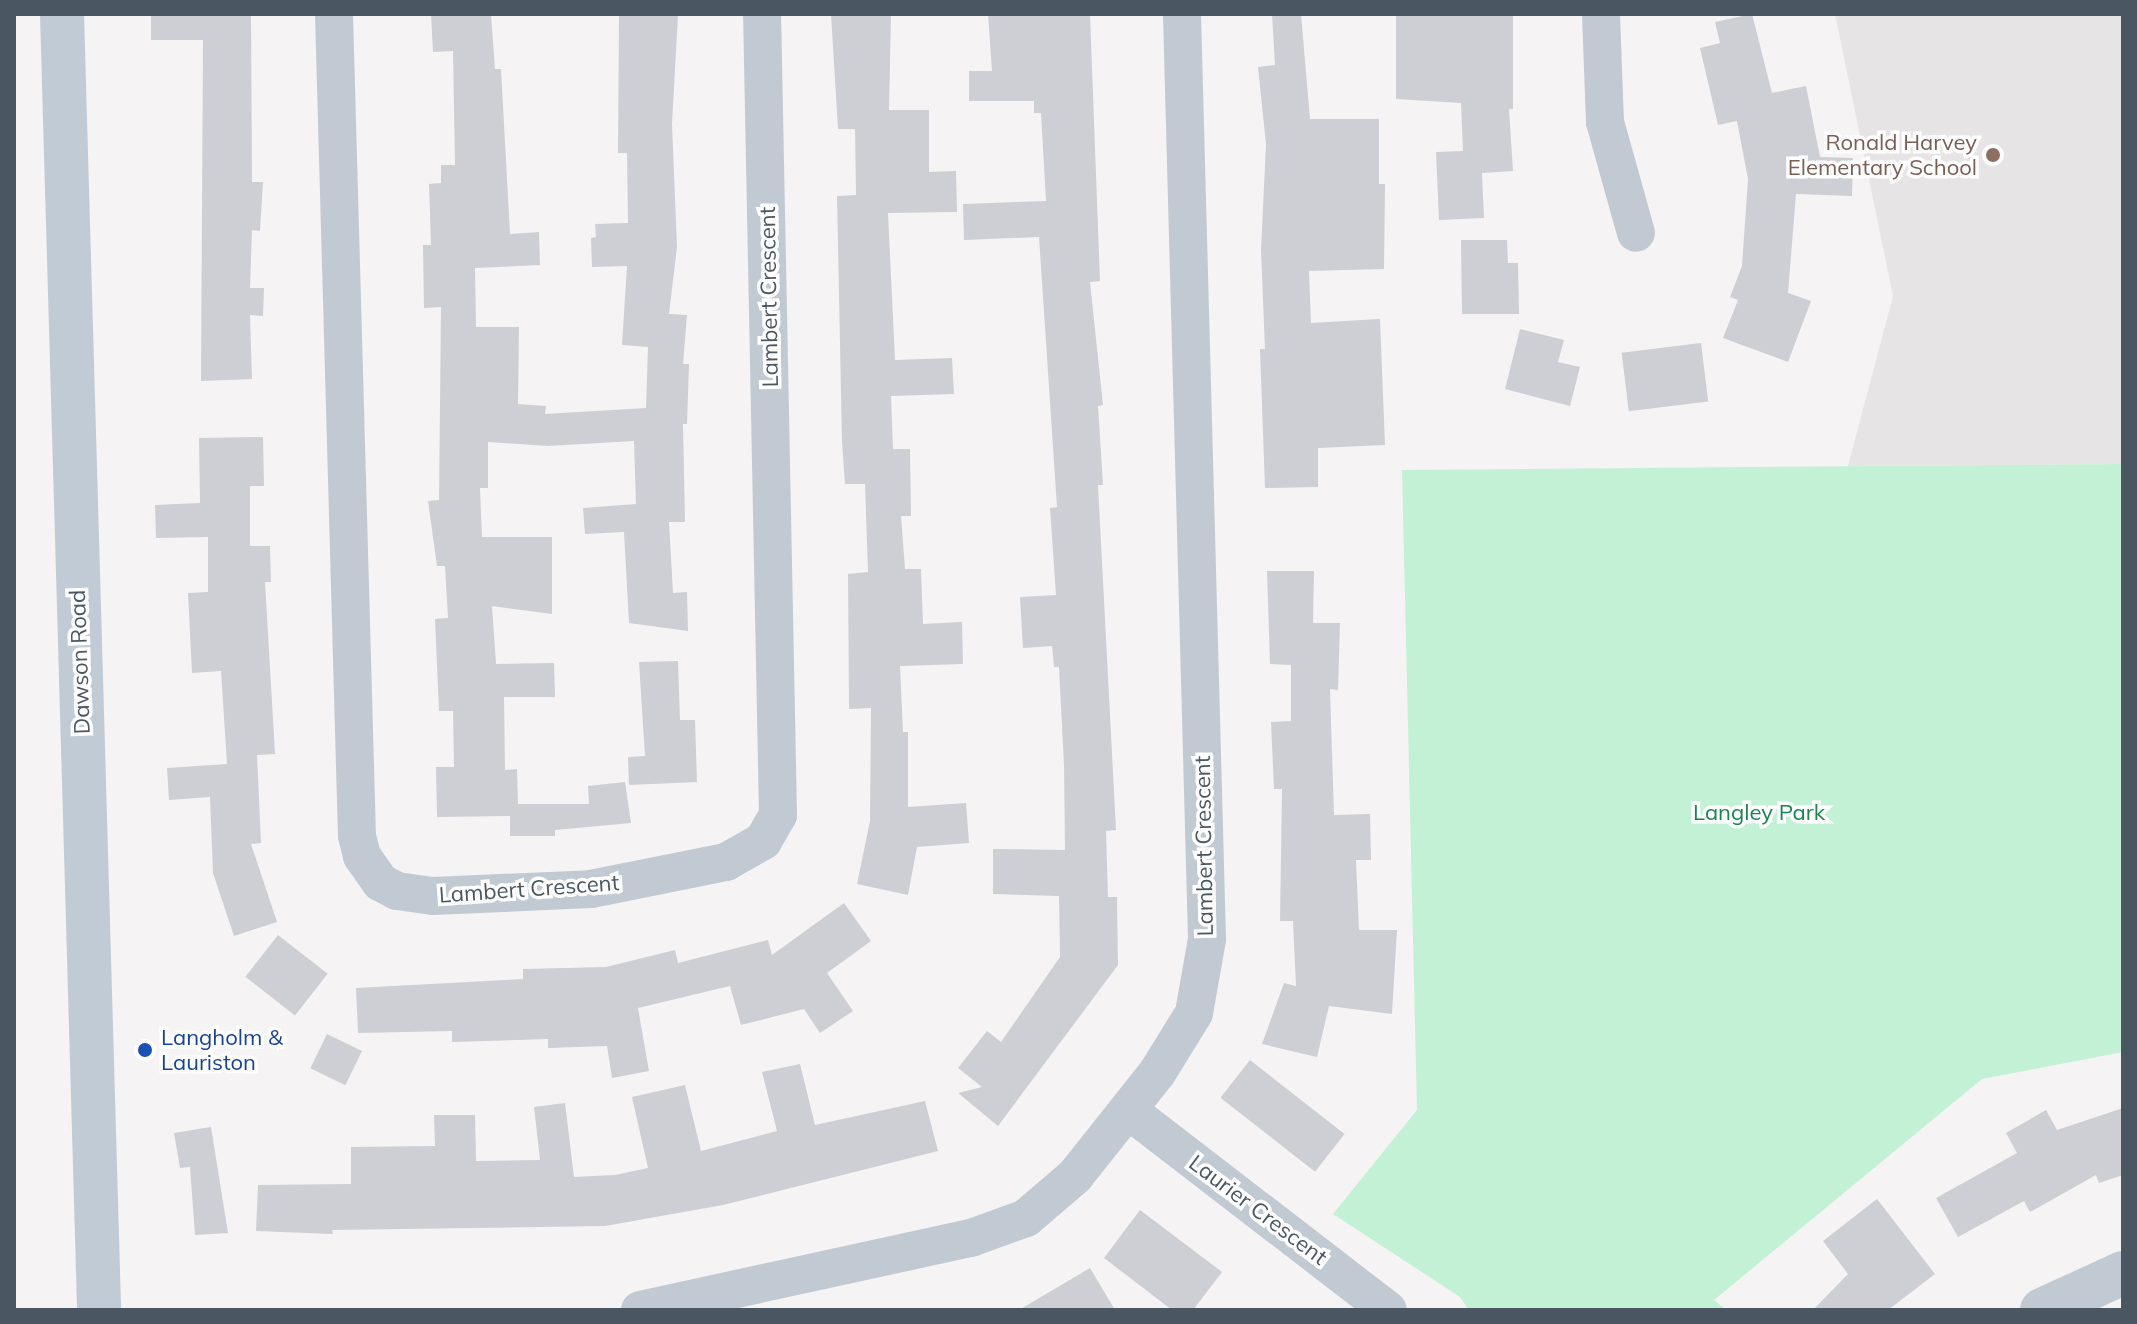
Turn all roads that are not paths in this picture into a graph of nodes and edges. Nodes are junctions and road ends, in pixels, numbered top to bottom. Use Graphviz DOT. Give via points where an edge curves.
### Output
graph roads {
  1 [pos="62,14"];
  2 [pos="334,14"];
  3 [pos="762,14"];
  4 [pos="1182,14"];
  5 [pos="1601,14"];
  6 [pos="1636,233"];
  7 [pos="1128,1110"];
  8 [pos="2123,1273"];
  9 [pos="99,1310"];
  10 [pos="640,1310"];
  11 [pos="1388,1310"];
  12 [pos="2042,1310"];
  1 -- 9 [label="main road, Dawson Road"];
  2 -- 3 [label="street, Lambert Crescent" via="357,836 362,856 380,882 397,891 433,896 591,889 726,862 763,841 778,815"];
  4 -- 7 [label="street, Lambert Crescent" via="1206,961 1185,1031"];
  5 -- 6 [label="street" via="1605,122"];
  7 -- 10 [label="street, Lambert Crescent" via="1059,1192 1009,1226"];
  7 -- 11 [label="street, Laurier Crescent"];
  8 -- 12 [label="street"];
}
